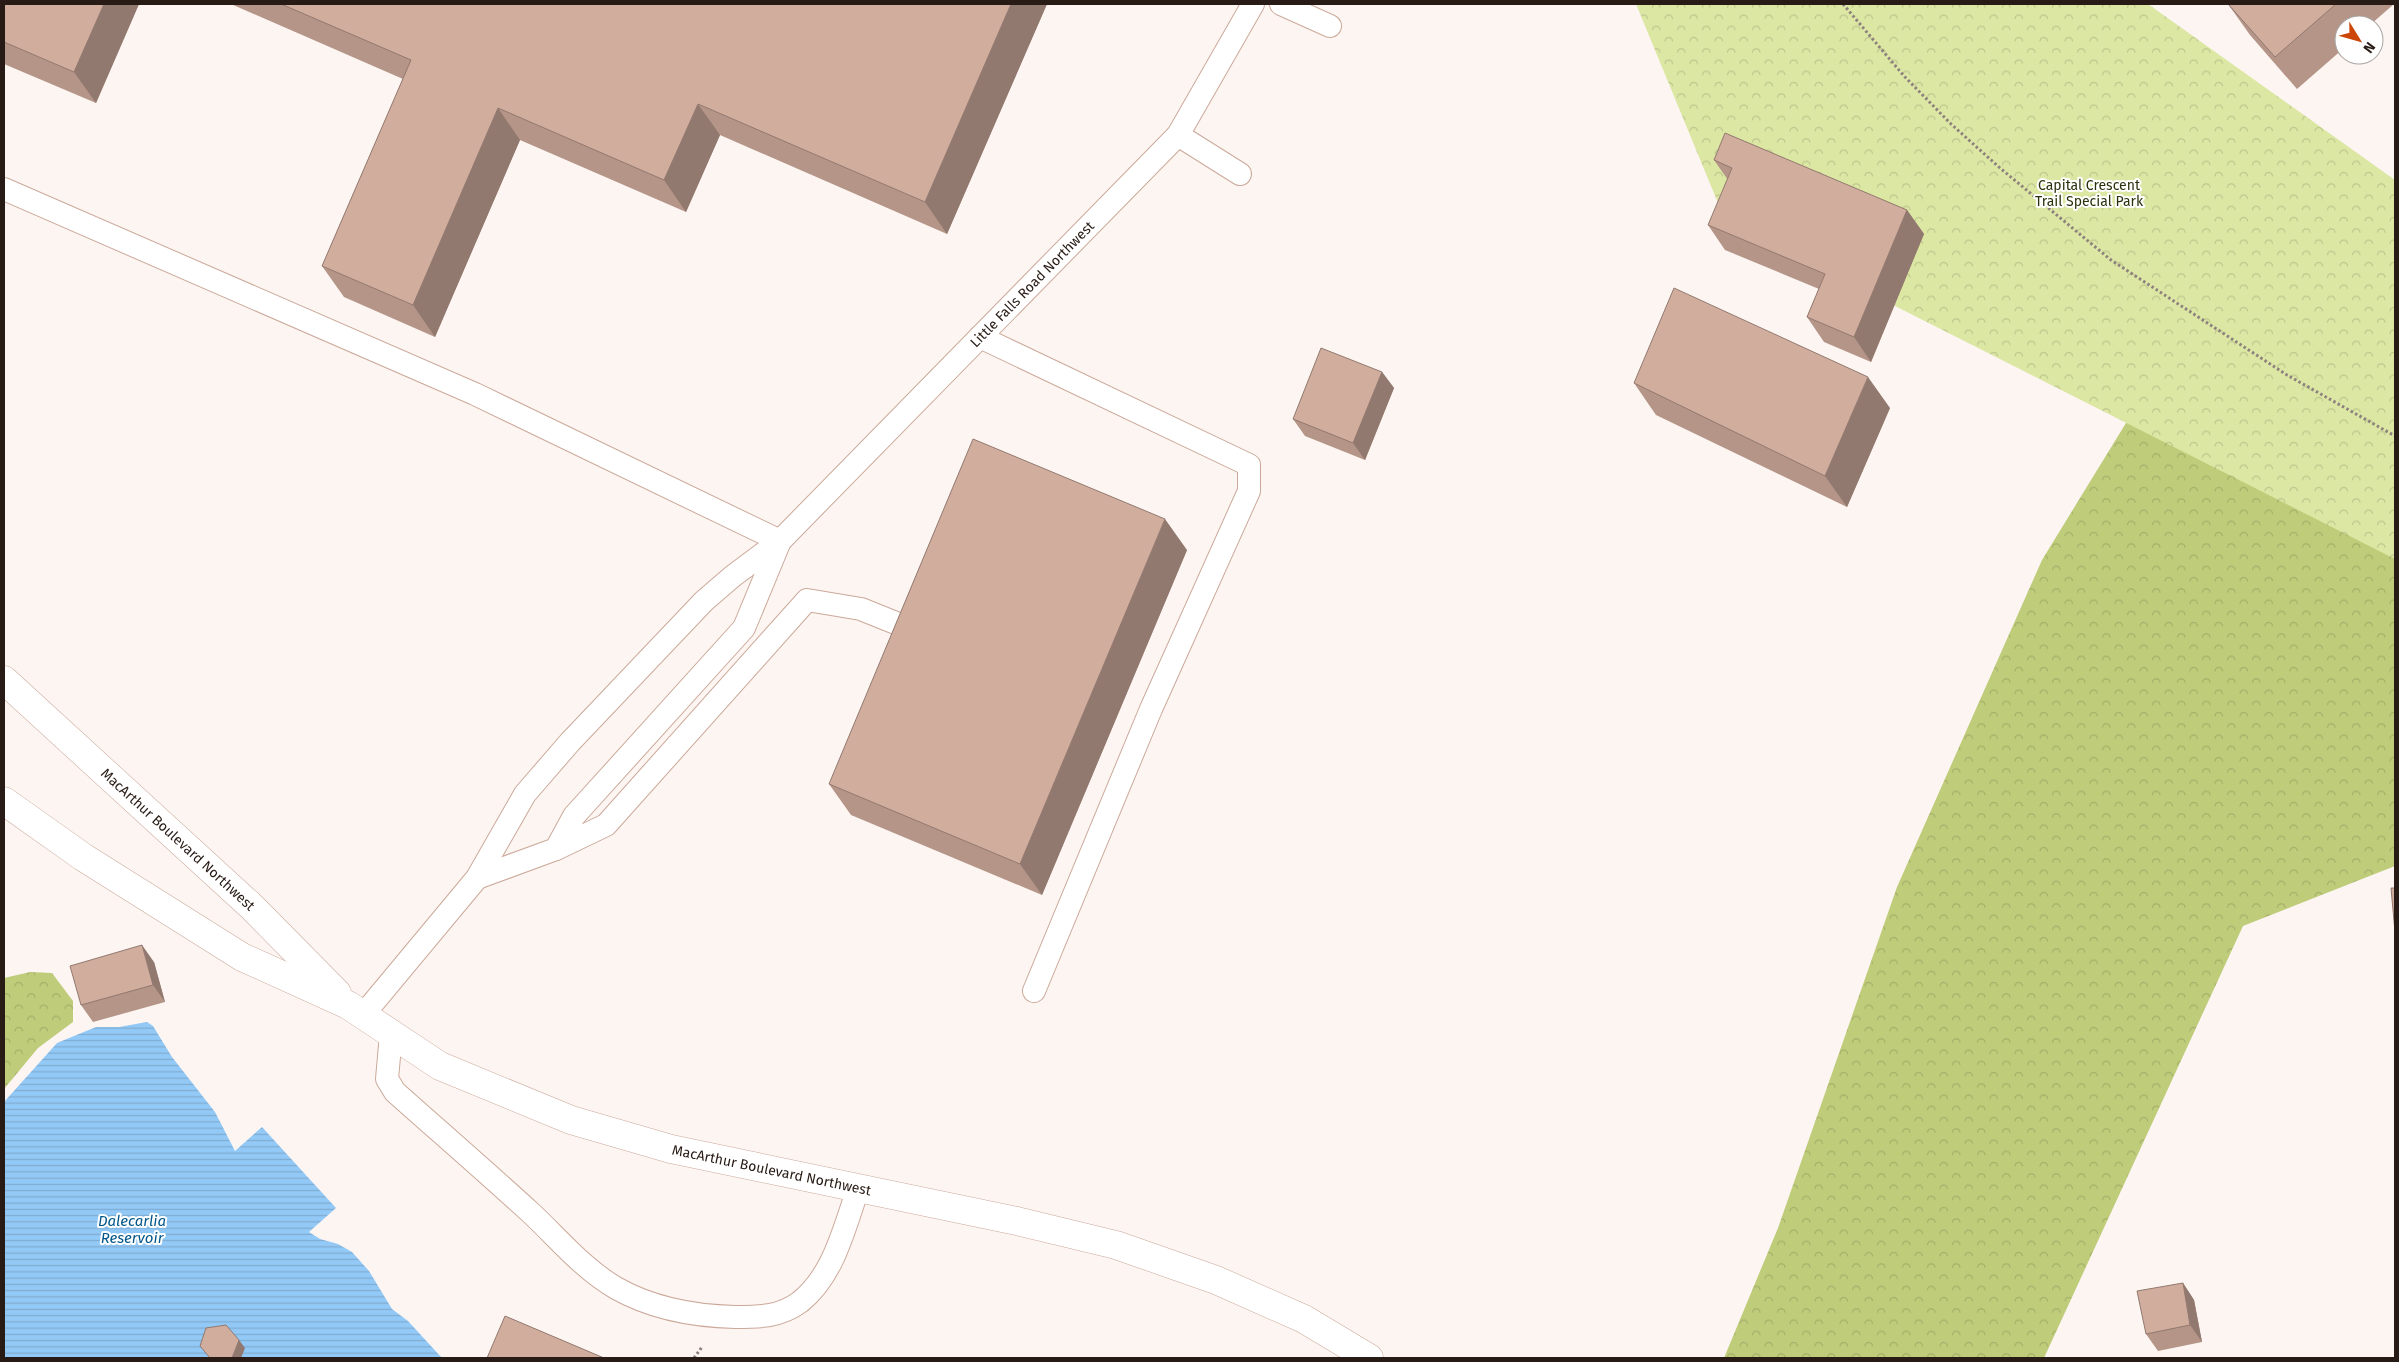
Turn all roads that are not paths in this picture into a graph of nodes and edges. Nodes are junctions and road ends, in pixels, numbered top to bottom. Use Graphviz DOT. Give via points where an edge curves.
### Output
graph roads {
  1 [pos="1254,4"];
  2 [pos="1281,4"];
  3 [pos="1330,26"];
  4 [pos="1178,135"];
  5 [pos="1240,174"];
  6 [pos="4,189"];
  7 [pos="980,337"];
  8 [pos="780,541"];
  9 [pos="926,635"];
  10 [pos="4,680"];
  11 [pos="4,801"];
  12 [pos="556,848"];
  13 [pos="477,878"];
  14 [pos="1034,991"];
  15 [pos="355,1010"];
  16 [pos="391,1034"];
  17 [pos="858,1189"];
  18 [pos="1369,1358"];
  1 -- 4 [label="lane, Little Falls Road Northwest"];
  2 -- 3 [label="lane"];
  4 -- 5 [label="lane"];
  4 -- 7 [label="lane, Little Falls Road Northwest"];
  6 -- 8 [label="lane" via="475,394"];
  7 -- 8 [label="lane, Little Falls Road Northwest"];
  7 -- 14 [label="lane" via="1249,465 1249,491 1147,718"];
  8 -- 12 [label="lane" via="744,628 574,816"];
  8 -- 13 [label="lane" via="704,602 570,742 526,794"];
  9 -- 12 [label="lane" via="861,609 807,600 606,825"];
  10 -- 15 [label="main road, MacArthur Boulevard Northwest" via="252,907"];
  11 -- 15 [label="main road, MacArthur Boulevard Northwest" via="83,857 242,957"];
  12 -- 13 [label="lane"];
  13 -- 15 [label="lane"];
  15 -- 16 [label="main road, MacArthur Boulevard Northwest"];
  16 -- 17 [label="main road, MacArthur Boulevard Northwest" via="440,1066 571,1120 671,1149"];
  16 -- 17 [label="lane" via="388,1079 395,1092 584,1264 615,1288 680,1314 768,1317 800,1302 828,1266"];
  17 -- 18 [label="main road, MacArthur Boulevard Northwest" via="1017,1221 1116,1246 1216,1280 1304,1319"];
}
